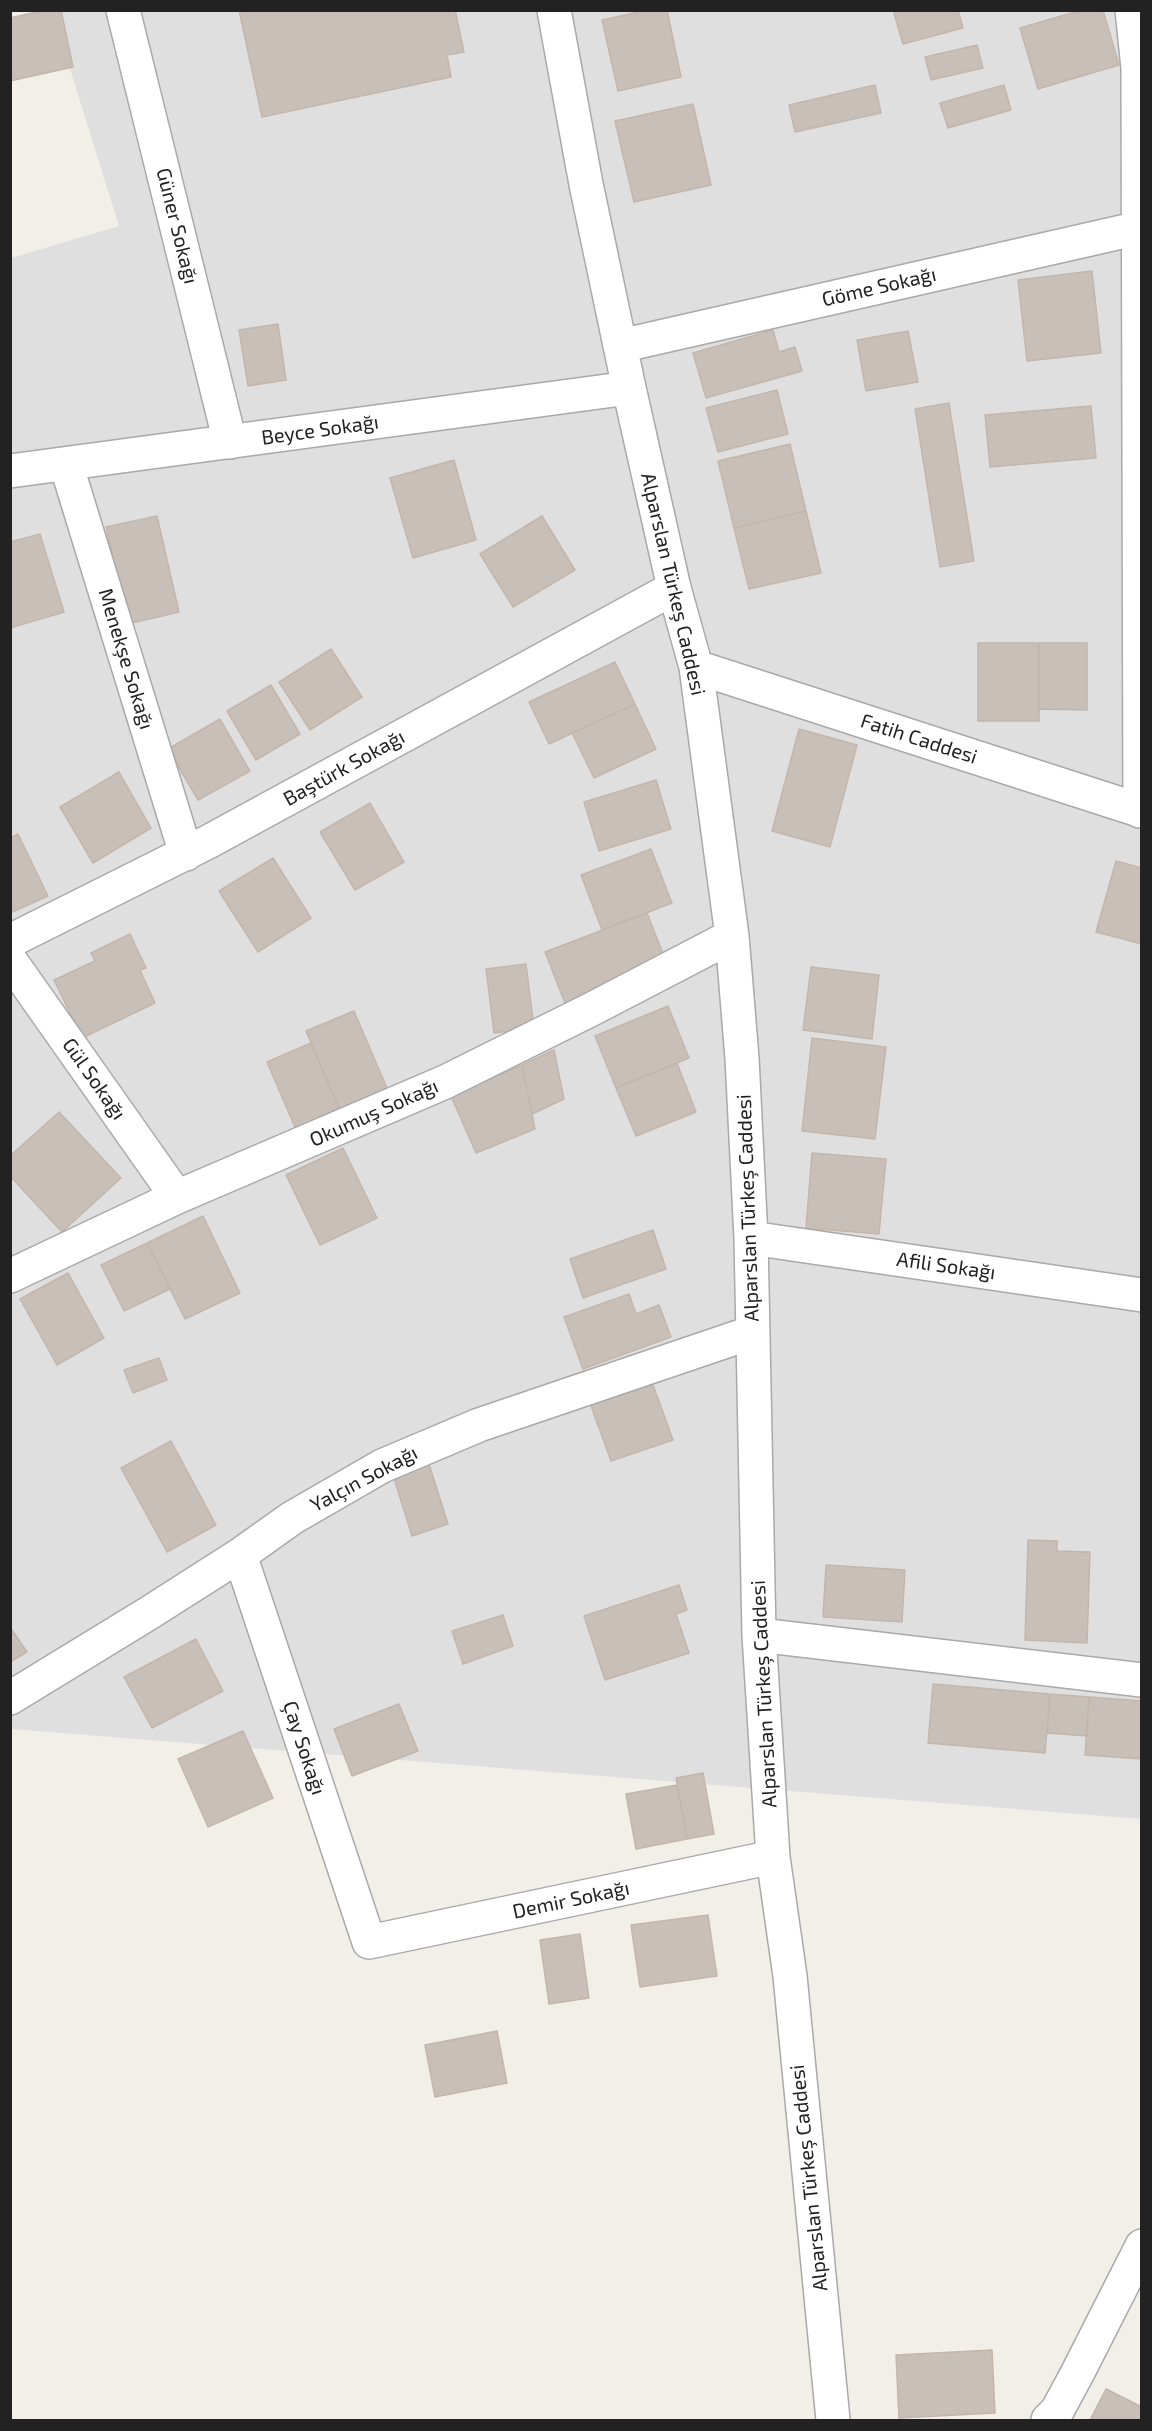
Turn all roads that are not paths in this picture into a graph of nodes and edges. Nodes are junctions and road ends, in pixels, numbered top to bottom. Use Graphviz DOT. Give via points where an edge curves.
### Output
graph roads {
  1 [pos="123,10"];
  2 [pos="554,10"];
  3 [pos="1132,10"];
  4 [pos="1139,228"];
  5 [pos="620,345"];
  6 [pos="629,388"];
  7 [pos="230,442"];
  8 [pos="66,464"];
  9 [pos="10,471"];
  10 [pos="674,588"];
  11 [pos="696,667"];
  12 [pos="1141,811"];
  13 [pos="186,854"];
  14 [pos="732,936"];
  15 [pos="10,941"];
  16 [pos="10,960"];
  17 [pos="177,1197"];
  18 [pos="751,1238"];
  19 [pos="10,1276"];
  20 [pos="1142,1295"];
  21 [pos="753,1332"];
  22 [pos="240,1555"];
  23 [pos="759,1635"];
  24 [pos="1142,1680"];
  25 [pos="10,1698"];
  26 [pos="773,1857"];
  27 [pos="369,1942"];
  28 [pos="1142,2246"];
  29 [pos="833,2421"];
  30 [pos="1048,2421"];
  1 -- 7 [label="street, Güner Sokağı"];
  2 -- 5 [label="street, Alparslan Türkeş Caddesi"];
  3 -- 4 [label="street" via="1138,68"];
  4 -- 5 [label="street, Göme Sokağı"];
  4 -- 12 [label="street"];
  5 -- 6 [label="street, Alparslan Türkeş Caddesi"];
  6 -- 7 [label="street, Beyce Sokağı"];
  6 -- 10 [label="street, Alparslan Türkeş Caddesi"];
  7 -- 8 [label="street, Beyce Sokağı"];
  8 -- 9 [label="street, Beyce Sokağı"];
  8 -- 13 [label="street, Menekşe Sokağı"];
  10 -- 11 [label="street, Alparslan Türkeş Caddesi"];
  10 -- 13 [label="street, Baştürk Sokağı"];
  11 -- 12 [label="street, Fatih Caddesi"];
  11 -- 14 [label="street, Alparslan Türkeş Caddesi"];
  13 -- 15 [label="street, Baştürk Sokağı"];
  14 -- 17 [label="street, Okumuş Sokağı" via="446,1082"];
  14 -- 18 [label="street, Alparslan Türkeş Caddesi"];
  16 -- 17 [label="street, Gül Sokağı"];
  17 -- 19 [label="street, Okumuş Sokağı"];
  18 -- 20 [label="street, Afili Sokağı"];
  18 -- 21 [label="street, Alparslan Türkeş Caddesi"];
  21 -- 22 [label="street, Yalçın Sokağı" via="479,1425 413,1452 292,1518"];
  21 -- 23 [label="street, Alparslan Türkeş Caddesi"];
  22 -- 25 [label="street, Yalçın Sokağı"];
  22 -- 27 [label="street, Çay Sokağı"];
  23 -- 24 [label="street"];
  23 -- 26 [label="street, Alparslan Türkeş Caddesi"];
  26 -- 27 [label="street, Demir Sokağı"];
  26 -- 29 [label="street, Alparslan Türkeş Caddesi" via="790,1976"];
  28 -- 30 [label="street" via="1078,2372"];
}
